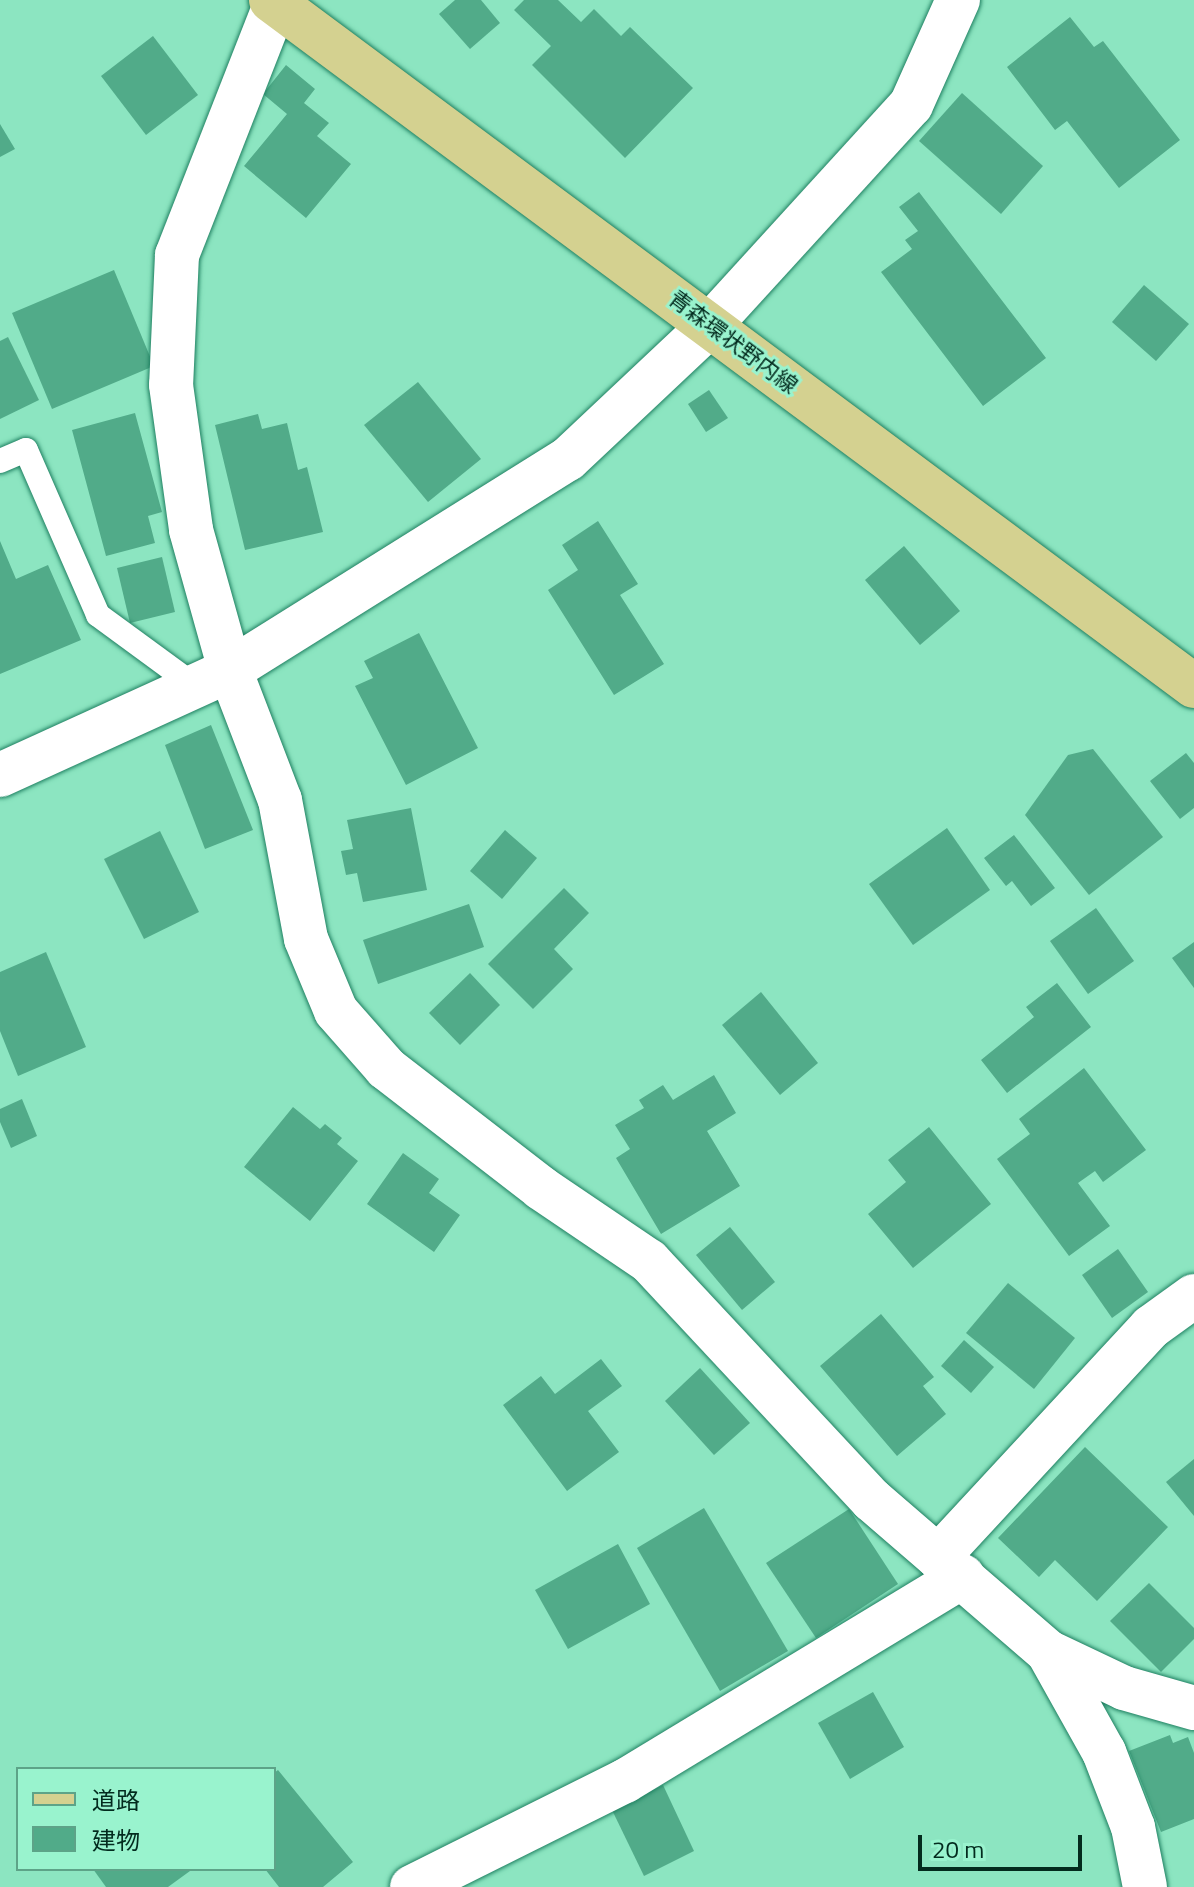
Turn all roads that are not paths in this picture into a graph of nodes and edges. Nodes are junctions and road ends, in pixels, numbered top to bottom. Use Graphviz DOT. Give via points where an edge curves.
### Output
graph roads {
  1 [pos="958,0"];
  2 [pos="274,1"];
  3 [pos="710,325"];
  4 [pos="0,461"];
  5 [pos="213,678"];
  6 [pos="1194,686"];
  7 [pos="0,775"];
  8 [pos="1194,1296"];
  9 [pos="951,1566"];
  10 [pos="1048,1652"];
  11 [pos="1194,1708"];
  12 [pos="412,1887"];
  13 [pos="1145,1887"];
  1 -- 3 [label="street" via="911,105"];
  2 -- 3 [label="main road, 青森環状野内線"];
  2 -- 5 [label="street" via="177,255 171,385"];
  3 -- 5 [label="street" via="568,459"];
  3 -- 6 [label="main road, 青森環状野内線"];
  4 -- 5 [label="lane" via="26,450 98,615"];
  5 -- 7 [label="street"];
  5 -- 9 [label="street" via="280,800 306,939 336,1011 386,1068 541,1188 649,1261 872,1500"];
  8 -- 9 [label="street" via="1151,1327"];
  9 -- 10 [label="street"];
  9 -- 12 [label="street" via="625,1781"];
  10 -- 11 [label="street" via="1124,1688"];
  10 -- 13 [label="street" via="1104,1752 1133,1827"];
}
